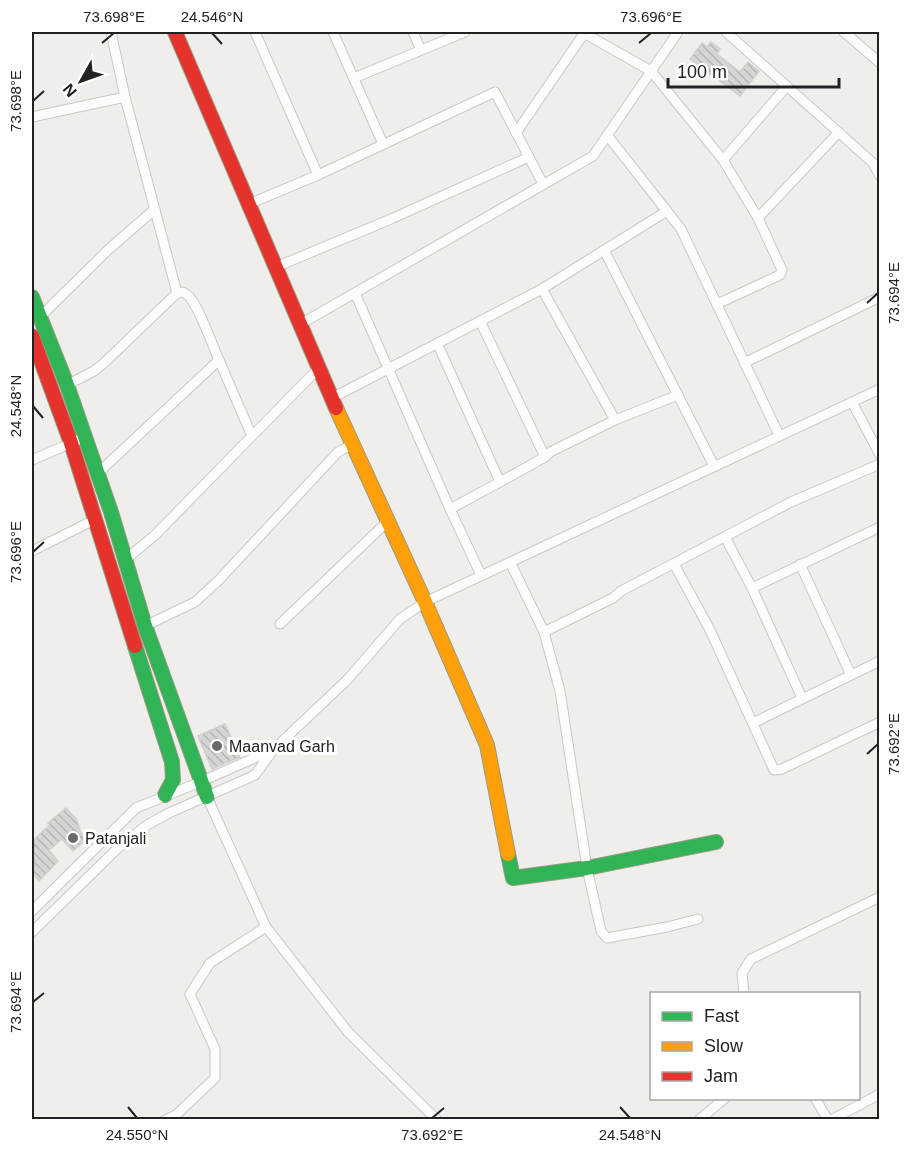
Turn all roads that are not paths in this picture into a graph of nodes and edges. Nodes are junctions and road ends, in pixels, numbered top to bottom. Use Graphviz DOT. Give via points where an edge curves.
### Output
graph roads {
  1 [pos="111,32"];
  2 [pos="175,32"];
  3 [pos="255,32"];
  4 [pos="333,32"];
  5 [pos="413,32"];
  6 [pos="465,32"];
  7 [pos="584,32"];
  8 [pos="678,32"];
  9 [pos="726,32"];
  10 [pos="844,32"];
  11 [pos="421,50"];
  12 [pos="879,63"];
  13 [pos="651,71"];
  14 [pos="354,78"];
  15 [pos="786,86"];
  16 [pos="124,97"];
  17 [pos="32,117"];
  18 [pos="839,132"];
  19 [pos="516,133"];
  20 [pos="607,135"];
  21 [pos="383,144"];
  22 [pos="529,157"];
  23 [pos="723,160"];
  24 [pos="876,162"];
  25 [pos="318,175"];
  26 [pos="879,176"];
  27 [pos="543,184"];
  28 [pos="249,204"];
  29 [pos="155,209"];
  30 [pos="667,211"];
  31 [pos="758,218"];
  32 [pos="604,250"];
  33 [pos="276,267"];
  34 [pos="542,289"];
  35 [pos="177,293"];
  36 [pos="355,293"];
  37 [pos="32,297"];
  38 [pos="879,297"];
  39 [pos="717,304"];
  40 [pos="41,316"];
  41 [pos="480,321"];
  42 [pos="299,325"];
  43 [pos="32,336"];
  44 [pos="437,343"];
  45 [pos="219,360"];
  46 [pos="744,363"];
  47 [pos="318,369"];
  48 [pos="387,369"];
  49 [pos="68,385"];
  50 [pos="879,389"];
  51 [pos="678,395"];
  52 [pos="332,398"];
  53 [pos="852,402"];
  54 [pos="615,420"];
  55 [pos="779,435"];
  56 [pos="252,436"];
  57 [pos="86,437"];
  58 [pos="71,443"];
  59 [pos="353,444"];
  60 [pos="879,455"];
  61 [pos="545,457"];
  62 [pos="32,460"];
  63 [pos="879,464"];
  64 [pos="714,466"];
  65 [pos="98,473"];
  66 [pos="500,482"];
  67 [pos="450,509"];
  68 [pos="96,519"];
  69 [pos="388,521"];
  70 [pos="879,527"];
  71 [pos="725,537"];
  72 [pos="32,551"];
  73 [pos="125,560"];
  74 [pos="510,562"];
  75 [pos="674,564"];
  76 [pos="800,564"];
  77 [pos="481,575"];
  78 [pos="752,588"];
  79 [pos="425,602"];
  80 [pos="280,624"];
  81 [pos="145,626"];
  82 [pos="544,632"];
  83 [pos="879,661"];
  84 [pos="851,675"];
  85 [pos="802,698"];
  86 [pos="879,722"];
  87 [pos="753,723"];
  88 [pos="273,750"];
  89 [pos="200,782"];
  90 [pos="165,795"];
  91 [pos="207,797"];
  92 [pos="716,842"];
  93 [pos="587,868"];
  94 [pos="879,897"];
  95 [pos="32,911"];
  96 [pos="698,919"];
  97 [pos="266,927"];
  98 [pos="32,932"];
  99 [pos="744,992"];
  100 [pos="879,1094"];
  101 [pos="723,1100"];
  102 [pos="816,1100"];
  103 [pos="166,1119"];
  104 [pos="437,1119"];
  105 [pos="701,1119"];
  106 [pos="829,1119"];
  1 -- 16 [label="street"];
  2 -- 28 [label="street"];
  3 -- 25 [label="street"];
  4 -- 14 [label="street"];
  5 -- 11 [label="street"];
  6 -- 11 [label="street"];
  7 -- 13 [label="street"];
  7 -- 19 [label="street"];
  8 -- 13 [label="street"];
  9 -- 15 [label="street"];
  10 -- 12 [label="street"];
  11 -- 14 [label="street"];
  13 -- 20 [label="street"];
  13 -- 23 [label="street"];
  14 -- 21 [label="street"];
  15 -- 18 [label="street"];
  15 -- 23 [label="street"];
  16 -- 17 [label="street"];
  16 -- 29 [label="street"];
  18 -- 24 [label="street"];
  18 -- 31 [label="street"];
  19 -- 21 [label="street" via="495,92"];
  19 -- 22 [label="street"];
  20 -- 27 [label="street" via="593,156"];
  20 -- 30 [label="street"];
  21 -- 25 [label="street"];
  22 -- 27 [label="street"];
  22 -- 33 [label="street"];
  23 -- 31 [label="street"];
  24 -- 26 [label="street"];
  25 -- 28 [label="street"];
  27 -- 36 [label="street"];
  28 -- 33 [label="street"];
  29 -- 35 [label="street"];
  29 -- 40 [label="street"];
  30 -- 32 [label="street"];
  30 -- 39 [label="street" via="681,229"];
  31 -- 39 [label="street" via="782,270 780,275"];
  32 -- 34 [label="street"];
  32 -- 51 [label="street"];
  33 -- 42 [label="street"];
  34 -- 41 [label="street"];
  34 -- 54 [label="street"];
  35 -- 45 [label="street" via="186,294 194,303"];
  35 -- 49 [label="street" via="104,363"];
  36 -- 42 [label="street"];
  36 -- 48 [label="street"];
  37 -- 40 [label="street"];
  38 -- 46 [label="street"];
  39 -- 46 [label="street"];
  40 -- 49 [label="street"];
  41 -- 44 [label="street"];
  41 -- 61 [label="street"];
  42 -- 47 [label="street"];
  43 -- 58 [label="street"];
  44 -- 48 [label="street"];
  44 -- 66 [label="street"];
  45 -- 56 [label="street"];
  45 -- 65 [label="street"];
  46 -- 55 [label="street"];
  47 -- 52 [label="street"];
  47 -- 56 [label="street"];
  48 -- 52 [label="street"];
  48 -- 67 [label="street"];
  49 -- 57 [label="street"];
  50 -- 53 [label="street"];
  51 -- 54 [label="street"];
  51 -- 64 [label="street"];
  52 -- 59 [label="street"];
  53 -- 55 [label="street"];
  53 -- 60 [label="street"];
  54 -- 61 [label="street"];
  55 -- 64 [label="street"];
  56 -- 73 [label="street" via="154,536"];
  57 -- 58 [label="street"];
  57 -- 65 [label="street"];
  58 -- 62 [label="street"];
  58 -- 68 [label="street"];
  59 -- 69 [label="street"];
  59 -- 81 [label="street" via="338,452 195,602"];
  61 -- 66 [label="street"];
  63 -- 71 [label="street" via="791,502"];
  64 -- 74 [label="street"];
  65 -- 73 [label="street"];
  66 -- 67 [label="street"];
  67 -- 77 [label="street"];
  68 -- 72 [label="street"];
  68 -- 90 [label="street" via="172,762 174,776"];
  69 -- 79 [label="street"];
  69 -- 80 [label="street"];
  70 -- 76 [label="street"];
  71 -- 75 [label="street"];
  71 -- 78 [label="street"];
  73 -- 81 [label="street"];
  74 -- 77 [label="street"];
  74 -- 82 [label="street"];
  75 -- 82 [label="street"];
  75 -- 87 [label="street"];
  76 -- 78 [label="street"];
  76 -- 84 [label="street"];
  77 -- 79 [label="street"];
  78 -- 85 [label="street"];
  79 -- 88 [label="street" via="400,619 348,679"];
  79 -- 93 [label="street" via="487,745 513,878"];
  81 -- 89 [label="street"];
  82 -- 93 [label="street" via="560,691"];
  83 -- 84 [label="street"];
  84 -- 85 [label="street"];
  85 -- 87 [label="street"];
  86 -- 87 [label="street" via="774,770"];
  88 -- 89 [label="street"];
  88 -- 91 [label="street" via="255,775"];
  89 -- 90 [label="street"];
  89 -- 91 [label="street"];
  90 -- 95 [label="street" via="128,814"];
  91 -- 97 [label="street"];
  91 -- 98 [label="street" via="160,817 132,837"];
  92 -- 93 [label="street"];
  93 -- 96 [label="street" via="607,938"];
  94 -- 99 [label="street" via="751,958 741,973"];
  97 -- 103 [label="street" via="210,963 190,994 215,1049 215,1078 176,1115"];
  97 -- 104 [label="street" via="348,1032"];
  100 -- 106 [label="street"];
  101 -- 105 [label="street"];
  102 -- 106 [label="street"];
}
